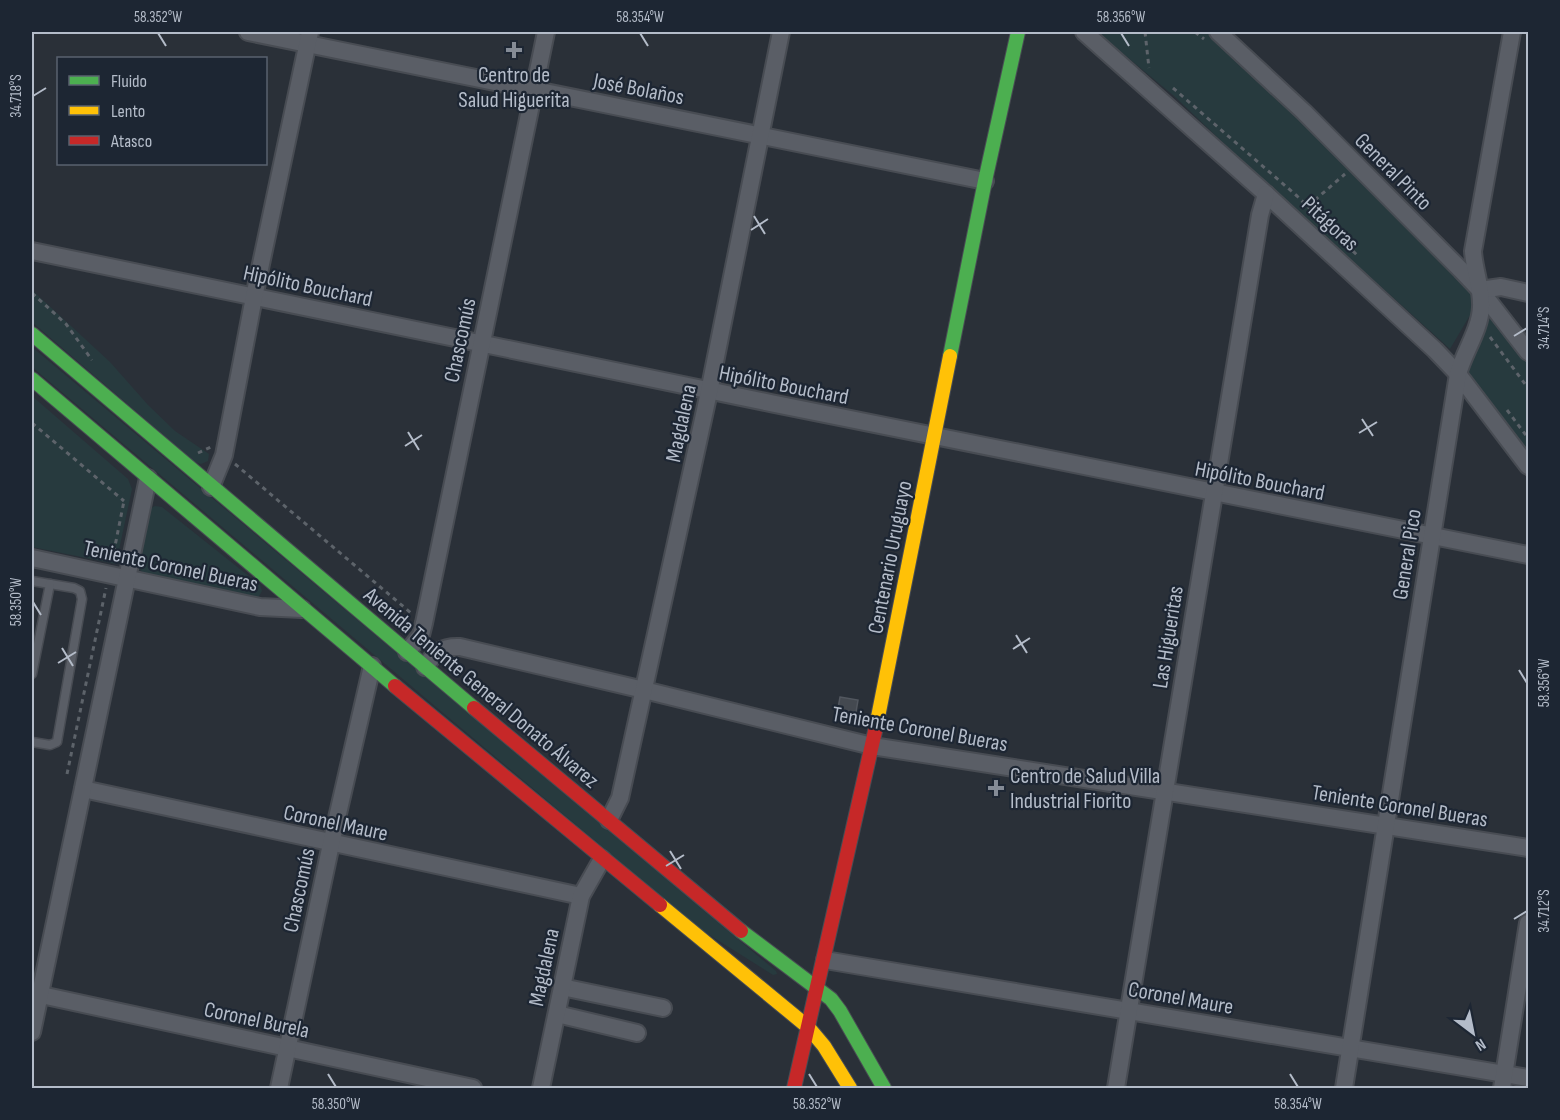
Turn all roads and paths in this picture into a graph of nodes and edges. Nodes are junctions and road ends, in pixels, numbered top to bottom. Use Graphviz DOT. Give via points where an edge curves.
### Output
graph roads {
  1 [pos="248,32"];
  2 [pos="546,32"];
  3 [pos="781,32"];
  4 [pos="1018,32"];
  5 [pos="1084,32"];
  6 [pos="1196,32"];
  7 [pos="1512,32"];
  8 [pos="309,38"];
  9 [pos="1215,39"];
  10 [pos="534,89"];
  11 [pos="761,135"];
  12 [pos="1346,172"];
  13 [pos="985,181"];
  14 [pos="1266,194"];
  15 [pos="1308,206"];
  16 [pos="32,251"];
  17 [pos="1480,290"];
  18 [pos="1528,292"];
  19 [pos="254,297"];
  20 [pos="1480,319"];
  21 [pos="32,334"];
  22 [pos="482,344"];
  23 [pos="1528,352"];
  24 [pos="1458,374"];
  25 [pos="32,379"];
  26 [pos="1528,388"];
  27 [pos="710,392"];
  28 [pos="32,423"];
  29 [pos="935,437"];
  30 [pos="1528,466"];
  31 [pos="148,478"];
  32 [pos="211,487"];
  33 [pos="1213,494"];
  34 [pos="124,501"];
  35 [pos="140,514"];
  36 [pos="1432,536"];
  37 [pos="1528,555"];
  38 [pos="32,558"];
  39 [pos="109,575"];
  40 [pos="127,579"];
  41 [pos="32,581"];
  42 [pos="50,584"];
  43 [pos="302,609"];
  44 [pos="421,634"];
  45 [pos="443,648"];
  46 [pos="406,652"];
  47 [pos="372,666"];
  48 [pos="425,667"];
  49 [pos="32,674"];
  50 [pos="644,690"];
  51 [pos="32,742"];
  52 [pos="872,746"];
  53 [pos="67,774"];
  54 [pos="83,789"];
  55 [pos="1165,792"];
  56 [pos="609,820"];
  57 [pos="1386,827"];
  58 [pos="331,844"];
  59 [pos="1528,848"];
  60 [pos="602,859"];
  61 [pos="581,896"];
  62 [pos="1528,923"];
  63 [pos="825,960"];
  64 [pos="562,987"];
  65 [pos="818,988"];
  66 [pos="35,994"];
  67 [pos="663,1008"];
  68 [pos="1128,1011"];
  69 [pos="557,1014"];
  70 [pos="808,1027"];
  71 [pos="32,1032"];
  72 [pos="637,1033"];
  73 [pos="1350,1048"];
  74 [pos="287,1049"];
  75 [pos="1528,1078"];
  76 [pos="1503,1081"];
  77 [pos="279,1089"];
  78 [pos="473,1089"];
  79 [pos="541,1089"];
  80 [pos="794,1089"];
  81 [pos="850,1089"];
  82 [pos="884,1089"];
  83 [pos="1116,1089"];
  84 [pos="1344,1089"];
  1 -- 8 [label="street, José Bolaños"];
  2 -- 10 [label="street, Chascomús"];
  3 -- 11 [label="street, Magdalena"];
  4 -- 13 [label="main road, Centenario Uruguayo"];
  5 -- 14 [label="street, Pitágoras"];
  6 -- 9 [label="path"];
  7 -- 17 [label="street, General Pico" via="1473,251"];
  8 -- 10 [label="street, José Bolaños"];
  8 -- 19 [label="street"];
  9 -- 17 [label="street, General Pinto" via="1304,112"];
  10 -- 11 [label="street, José Bolaños"];
  10 -- 22 [label="street, Chascomús"];
  11 -- 13 [label="street, José Bolaños"];
  11 -- 27 [label="street, Magdalena"];
  12 -- 15 [label="path"];
  13 -- 29 [label="main road, Centenario Uruguayo"];
  14 -- 24 [label="street, Pitágoras"];
  14 -- 33 [label="street, Las Higueritas"];
  16 -- 19 [label="street, Hipólito Bouchard"];
  17 -- 18 [label="street" via="1501,287"];
  17 -- 20 [label="street, General Pico"];
  17 -- 23 [label="street, General Pinto"];
  19 -- 22 [label="street, Hipólito Bouchard"];
  19 -- 32 [label="street" via="224,455"];
  20 -- 24 [label="street, General Pico"];
  20 -- 26 [label="path"];
  21 -- 32 [label="main road, Avenida Teniente General Donato Álvarez"];
  22 -- 27 [label="street, Hipólito Bouchard"];
  22 -- 44 [label="street, Chascomús"];
  24 -- 30 [label="street, Pitágoras"];
  24 -- 36 [label="street, General Pico"];
  25 -- 31 [label="main road"];
  27 -- 29 [label="street, Hipólito Bouchard"];
  27 -- 50 [label="street, Magdalena"];
  28 -- 34 [label="path"];
  29 -- 33 [label="street, Hipólito Bouchard"];
  29 -- 52 [label="main road, Centenario Uruguayo"];
  31 -- 35 [label="street"];
  31 -- 43 [label="main road"];
  32 -- 46 [label="main road, Avenida Teniente General Donato Álvarez"];
  33 -- 36 [label="street, Hipólito Bouchard"];
  33 -- 55 [label="street, Las Higueritas"];
  34 -- 35 [label="path"];
  34 -- 39 [label="path"];
  35 -- 40 [label="street"];
  36 -- 37 [label="street, Hipólito Bouchard"];
  36 -- 57 [label="street, General Pico"];
  38 -- 39 [label="street, Teniente Coronel Bueras"];
  39 -- 40 [label="street, Teniente Coronel Bueras"];
  39 -- 53 [label="path"];
  40 -- 43 [label="street, Teniente Coronel Bueras" via="260,607"];
  40 -- 54 [label="street"];
  41 -- 42 [label="lane"];
  42 -- 49 [label="lane"];
  42 -- 51 [label="lane" via="80,591 82,599 57,742"];
  43 -- 47 [label="main road"];
  44 -- 45 [label="street"];
  44 -- 46 [label="street, Chascomús"];
  45 -- 48 [label="street"];
  45 -- 50 [label="street, Teniente Coronel Bueras" via="460,647"];
  46 -- 48 [label="main road, Avenida Teniente General Donato Álvarez"];
  47 -- 58 [label="street, Chascomús"];
  47 -- 60 [label="main road"];
  48 -- 56 [label="main road, Avenida Teniente General Donato Álvarez"];
  50 -- 52 [label="street, Teniente Coronel Bueras"];
  50 -- 56 [label="street, Magdalena" via="620,798"];
  52 -- 55 [label="street, Teniente Coronel Bueras"];
  52 -- 63 [label="main road, Centenario Uruguayo"];
  54 -- 58 [label="street, Coronel Maure"];
  54 -- 66 [label="street"];
  55 -- 57 [label="street, Teniente Coronel Bueras"];
  55 -- 68 [label="street, Las Higueritas"];
  56 -- 65 [label="main road, Avenida Teniente General Donato Álvarez" via="756,944"];
  57 -- 59 [label="street, Teniente Coronel Bueras"];
  57 -- 73 [label="street, General Pico"];
  58 -- 61 [label="street, Coronel Maure"];
  58 -- 74 [label="street, Chascomús"];
  60 -- 61 [label="street, Magdalena"];
  60 -- 70 [label="main road"];
  61 -- 64 [label="street, Magdalena"];
  62 -- 76 [label="street"];
  63 -- 65 [label="main road, Centenario Uruguayo"];
  63 -- 68 [label="street, Coronel Maure"];
  64 -- 67 [label="street"];
  64 -- 69 [label="street, Magdalena"];
  65 -- 70 [label="main road, Centenario Uruguayo"];
  65 -- 82 [label="main road, Avenida Teniente General Donato Álvarez" via="840,1011"];
  66 -- 71 [label="street"];
  66 -- 74 [label="street, Coronel Burela"];
  68 -- 73 [label="street, Coronel Maure"];
  68 -- 83 [label="street, Las Higueritas"];
  69 -- 72 [label="street"];
  69 -- 79 [label="street, Magdalena"];
  70 -- 80 [label="main road, Centenario Uruguayo"];
  70 -- 81 [label="main road"];
  73 -- 76 [label="street, Coronel Maure"];
  73 -- 84 [label="street, General Pico"];
  74 -- 77 [label="street, Chascomús"];
  74 -- 78 [label="street, Coronel Burela"];
  75 -- 76 [label="street, Coronel Maure"];
}
